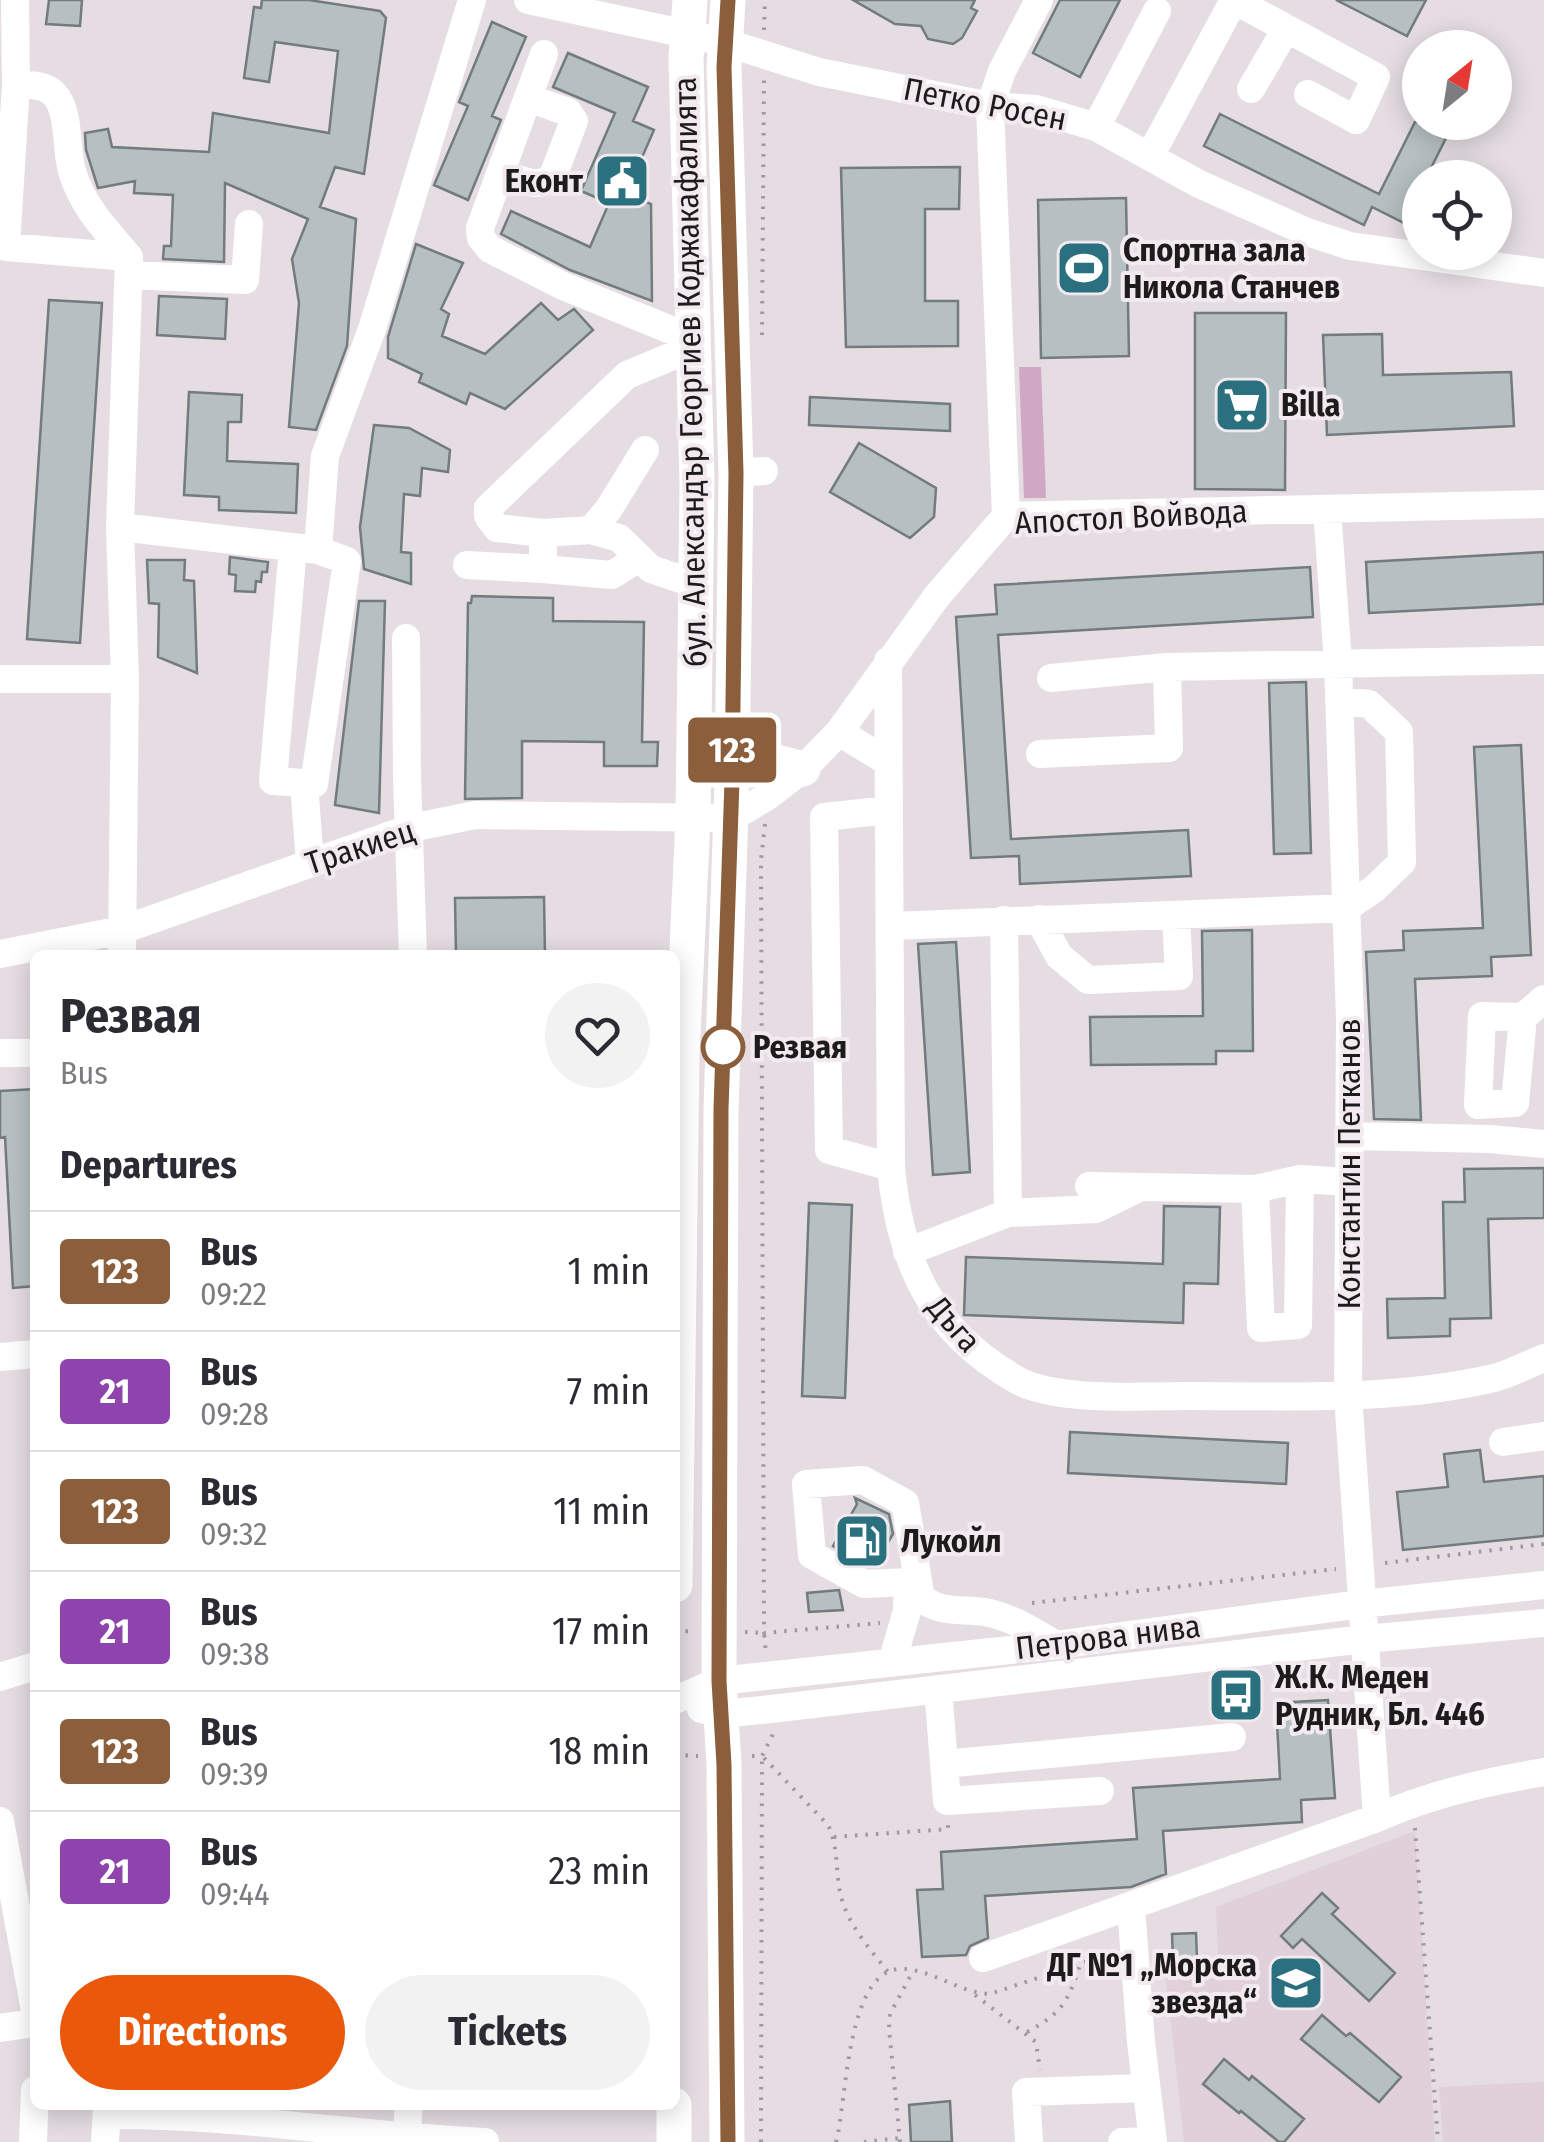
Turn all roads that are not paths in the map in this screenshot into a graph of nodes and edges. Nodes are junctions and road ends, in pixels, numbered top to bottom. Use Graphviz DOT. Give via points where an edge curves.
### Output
graph roads {
  1 [pos="15,0"];
  2 [pos="472,0"];
  3 [pos="528,0"];
  4 [pos="728,0"];
  5 [pos="1038,0"];
  6 [pos="1234,0"];
  7 [pos="1158,10"];
  8 [pos="688,17"];
  9 [pos="1286,28"];
  10 [pos="724,42"];
  11 [pos="544,54"];
  12 [pos="16,84"];
  13 [pos="1251,90"];
  14 [pos="1308,94"];
  15 [pos="528,98"];
  16 [pos="990,106"];
  17 [pos="1096,127"];
  18 [pos="1150,156"];
  19 [pos="501,172"];
  20 [pos="249,224"];
  21 [pos="4,237"];
  22 [pos="129,266"];
  23 [pos="1544,273"];
  24 [pos="694,343"];
  25 [pos="645,450"];
  26 [pos="1544,504"];
  27 [pos="1328,509"];
  28 [pos="1006,516"];
  29 [pos="120,527"];
  30 [pos="591,530"];
  31 [pos="543,533"];
  32 [pos="305,549"];
  33 [pos="637,559"];
  34 [pos="467,565"];
  35 [pos="543,569"];
  36 [pos="695,584"];
  37 [pos="406,638"];
  38 [pos="1544,660"];
  39 [pos="888,662"];
  40 [pos="1338,663"];
  41 [pos="1168,668"];
  42 [pos="0,678"];
  43 [pos="1051,678"];
  44 [pos="125,679"];
  45 [pos="1339,701"];
  46 [pos="857,706"];
  47 [pos="888,731"];
  48 [pos="839,732"];
  49 [pos="732,740"];
  50 [pos="1040,754"];
  51 [pos="888,762"];
  52 [pos="803,768"];
  53 [pos="304,784"];
  54 [pos="888,810"];
  55 [pos="731,818"];
  56 [pos="693,820"];
  57 [pos="411,828"];
  58 [pos="310,864"];
  59 [pos="1346,908"];
  60 [pos="1176,915"];
  61 [pos="1039,919"];
  62 [pos="1004,920"];
  63 [pos="892,926"];
  64 [pos="122,942"];
  65 [pos="41,950"];
  66 [pos="413,950"];
  67 [pos="30,951"];
  68 [pos="0,954"];
  69 [pos="680,1047"];
  70 [pos="0,1053"];
  71 [pos="30,1054"];
  72 [pos="1349,1136"];
  73 [pos="1544,1144"];
  74 [pos="891,1167"];
  75 [pos="1300,1179"];
  76 [pos="1349,1182"];
  77 [pos="1089,1186"];
  78 [pos="1141,1186"];
  79 [pos="1255,1188"];
  80 [pos="1008,1213"];
  81 [pos="907,1252"];
  82 [pos="30,1354"];
  83 [pos="0,1357"];
  84 [pos="1544,1358"];
  85 [pos="1348,1396"];
  86 [pos="1544,1436"];
  87 [pos="1504,1442"];
  88 [pos="913,1582"];
  89 [pos="1544,1585"];
  90 [pos="1361,1604"];
  91 [pos="1544,1623"];
  92 [pos="1364,1639"];
  93 [pos="1056,1644"];
  94 [pos="892,1662"];
  95 [pos="30,1668"];
  96 [pos="0,1677"];
  97 [pos="938,1689"];
  98 [pos="720,1697"];
  99 [pos="680,1701"];
  100 [pos="1232,1737"];
  101 [pos="944,1764"];
  102 [pos="1544,1772"];
  103 [pos="1100,1792"];
  104 [pos="1377,1818"];
  105 [pos="0,1821"];
  106 [pos="1131,1906"];
  107 [pos="983,1958"];
  108 [pos="30,1983"];
  109 [pos="30,2024"];
  110 [pos="0,2028"];
  111 [pos="1146,2088"];
  112 [pos="34,2110"];
  113 [pos="179,2110"];
  114 [pos="409,2110"];
  115 [pos="674,2110"];
  116 [pos="106,2121"];
  117 [pos="406,2140"];
  118 [pos="33,2142"];
  119 [pos="485,2142"];
  120 [pos="674,2142"];
  121 [pos="728,2142"];
  122 [pos="1029,2142"];
  123 [pos="1122,2142"];
  124 [pos="1153,2142"];
  1 -- 12 [label="street"];
  2 -- 32 [label="street" via="372,329 326,456"];
  3 -- 8 [label="street, Петко Росен"];
  4 -- 10 [label="main road, бул. Александър Георгиев Коджакафалията"];
  5 -- 16 [label="street"];
  6 -- 9 [label="street"];
  6 -- 18 [label="street"];
  7 -- 17 [label="street"];
  8 -- 10 [label="street, Петко Росен"];
  8 -- 24 [label="main road, бул. Александър Георгиев Коджакафалията"];
  9 -- 13 [label="street"];
  9 -- 14 [label="street" via="1376,78 1356,120"];
  10 -- 16 [label="street, Петко Росен" via="819,72"];
  10 -- 49 [label="main road, бул. Александър Георгиев Коджакафалията" via="750,472"];
  11 -- 15 [label="street"];
  12 -- 21 [label="street"];
  12 -- 22 [label="street" via="55,94 79,191"];
  15 -- 19 [label="street"];
  15 -- 19 [label="street" via="568,112 574,121 547,183"];
  16 -- 17 [label="street, Петко Росен" via="1036,109"];
  16 -- 28 [label="street"];
  17 -- 18 [label="street, Петко Росен"];
  18 -- 23 [label="street, Петко Росен" via="1198,184 1350,246"];
  19 -- 24 [label="street" via="480,228 490,249"];
  20 -- 22 [label="street" via="245,280"];
  21 -- 22 [label="street"];
  22 -- 29 [label="street"];
  24 -- 31 [label="street" via="627,375 488,508 497,528"];
  24 -- 36 [label="main road, бул. Александър Георгиев Коджакафалията"];
  25 -- 30 [label="street"];
  26 -- 27 [label="street, Апостол Войвода"];
  27 -- 28 [label="street, Апостол Войвода"];
  27 -- 40 [label="street, Константин Петканов"];
  28 -- 39 [label="street, Апостол Войвода"];
  29 -- 32 [label="street"];
  29 -- 44 [label="street"];
  30 -- 31 [label="street"];
  30 -- 33 [label="street" via="619,538"];
  31 -- 35 [label="street"];
  32 -- 53 [label="street" via="273,781"];
  32 -- 53 [label="street" via="347,561 314,784"];
  33 -- 35 [label="street" via="612,576"];
  33 -- 36 [label="street"];
  34 -- 35 [label="street"];
  36 -- 56 [label="main road, бул. Александър Георгиев Коджакафалията"];
  37 -- 57 [label="street"];
  38 -- 40 [label="street"];
  39 -- 46 [label="street, Апостол Войвода"];
  39 -- 47 [label="street, Дъга"];
  40 -- 41 [label="street"];
  40 -- 45 [label="street, Константин Петканов"];
  41 -- 43 [label="street"];
  41 -- 50 [label="street" via="1169,748"];
  42 -- 44 [label="street"];
  44 -- 64 [label="street"];
  45 -- 59 [label="street, Константин Петканов"];
  45 -- 59 [label="street" via="1369,704 1399,732 1402,862"];
  46 -- 47 [label="street"];
  46 -- 48 [label="street, Апостол Войвода"];
  47 -- 51 [label="street, Дъга"];
  48 -- 51 [label="street"];
  48 -- 52 [label="street, Апостол Войвода"];
  49 -- 52 [label="main road" via="765,759"];
  49 -- 55 [label="main road, бул. Александър Георгиев Коджакафалията"];
  51 -- 54 [label="street, Дъга"];
  52 -- 55 [label="street, Апостол Войвода"];
  53 -- 58 [label="street"];
  54 -- 63 [label="street, Дъга"];
  54 -- 74 [label="street" via="824,817 829,1150"];
  55 -- 56 [label="street, Тракиец"];
  55 -- 98 [label="main road, бул. Александър Георгиев Коджакафалията" via="721,1109"];
  56 -- 57 [label="street, Тракиец" via="474,815"];
  56 -- 69 [label="main road, бул. Александър Георгиев Коджакафалията"];
  57 -- 58 [label="street, Тракиец"];
  57 -- 66 [label="street"];
  58 -- 64 [label="street, Тракиец"];
  59 -- 60 [label="street"];
  59 -- 72 [label="street, Константин Петканов"];
  60 -- 61 [label="street"];
  60 -- 61 [label="street" via="1179,976 1088,980 1059,956"];
  61 -- 62 [label="street"];
  62 -- 63 [label="street"];
  62 -- 80 [label="street"];
  63 -- 74 [label="street, Дъга"];
  64 -- 65 [label="street, Тракиец"];
  67 -- 68 [label="street, Тракиец"];
  70 -- 71 [label="street"];
  72 -- 73 [label="street"];
  72 -- 76 [label="street, Константин Петканов"];
  74 -- 81 [label="street, Дъга"];
  75 -- 76 [label="street"];
  75 -- 79 [label="street"];
  75 -- 79 [label="street" via="1298,1325 1261,1328"];
  76 -- 85 [label="street, Константин Петканов"];
  77 -- 78 [label="street"];
  78 -- 79 [label="street"];
  78 -- 80 [label="street" via="1096,1209"];
  80 -- 81 [label="street"];
  81 -- 85 [label="street, Дъга" via="931,1306 973,1351 1020,1383 1082,1396"];
  82 -- 83 [label="street"];
  84 -- 85 [label="street, Дъга" via="1496,1377"];
  85 -- 90 [label="street, Константин Петканов"];
  86 -- 87 [label="street"];
  88 -- 88 [label="street" via="905,1503 863,1480 806,1484 812,1555 864,1584"];
  88 -- 93 [label="street" via="936,1609 990,1613"];
  88 -- 94 [label="street"];
  89 -- 90 [label="street, Петрова нива"];
  90 -- 92 [label="street, Константин Петканов"];
  90 -- 93 [label="street, Петрова нива"];
  91 -- 92 [label="street, Петрова нива"];
  92 -- 97 [label="street, Петрова нива"];
  92 -- 104 [label="street, Константин Петканов"];
  93 -- 94 [label="street, Петрова нива"];
  94 -- 98 [label="street, Петрова нива"];
  95 -- 96 [label="street"];
  97 -- 98 [label="street, Петрова нива"];
  97 -- 101 [label="street"];
  98 -- 99 [label="street, Петрова нива"];
  98 -- 121 [label="main road, бул. Александър Георгиев Коджакафалията"];
  100 -- 101 [label="street"];
  101 -- 103 [label="street" via="947,1801"];
  102 -- 104 [label="street" via="1484,1782"];
  104 -- 106 [label="street"];
  105 -- 108 [label="street"];
  106 -- 107 [label="street"];
  106 -- 111 [label="street"];
  109 -- 110 [label="street"];
  111 -- 122 [label="street" via="1026,2092"];
  111 -- 124 [label="street"];
  112 -- 118 [label="street"];
  113 -- 116 [label="street"];
  113 -- 117 [label="street"];
  114 -- 117 [label="street"];
  115 -- 120 [label="main road"];
  117 -- 119 [label="street"];
  123 -- 124 [label="street"];
}
